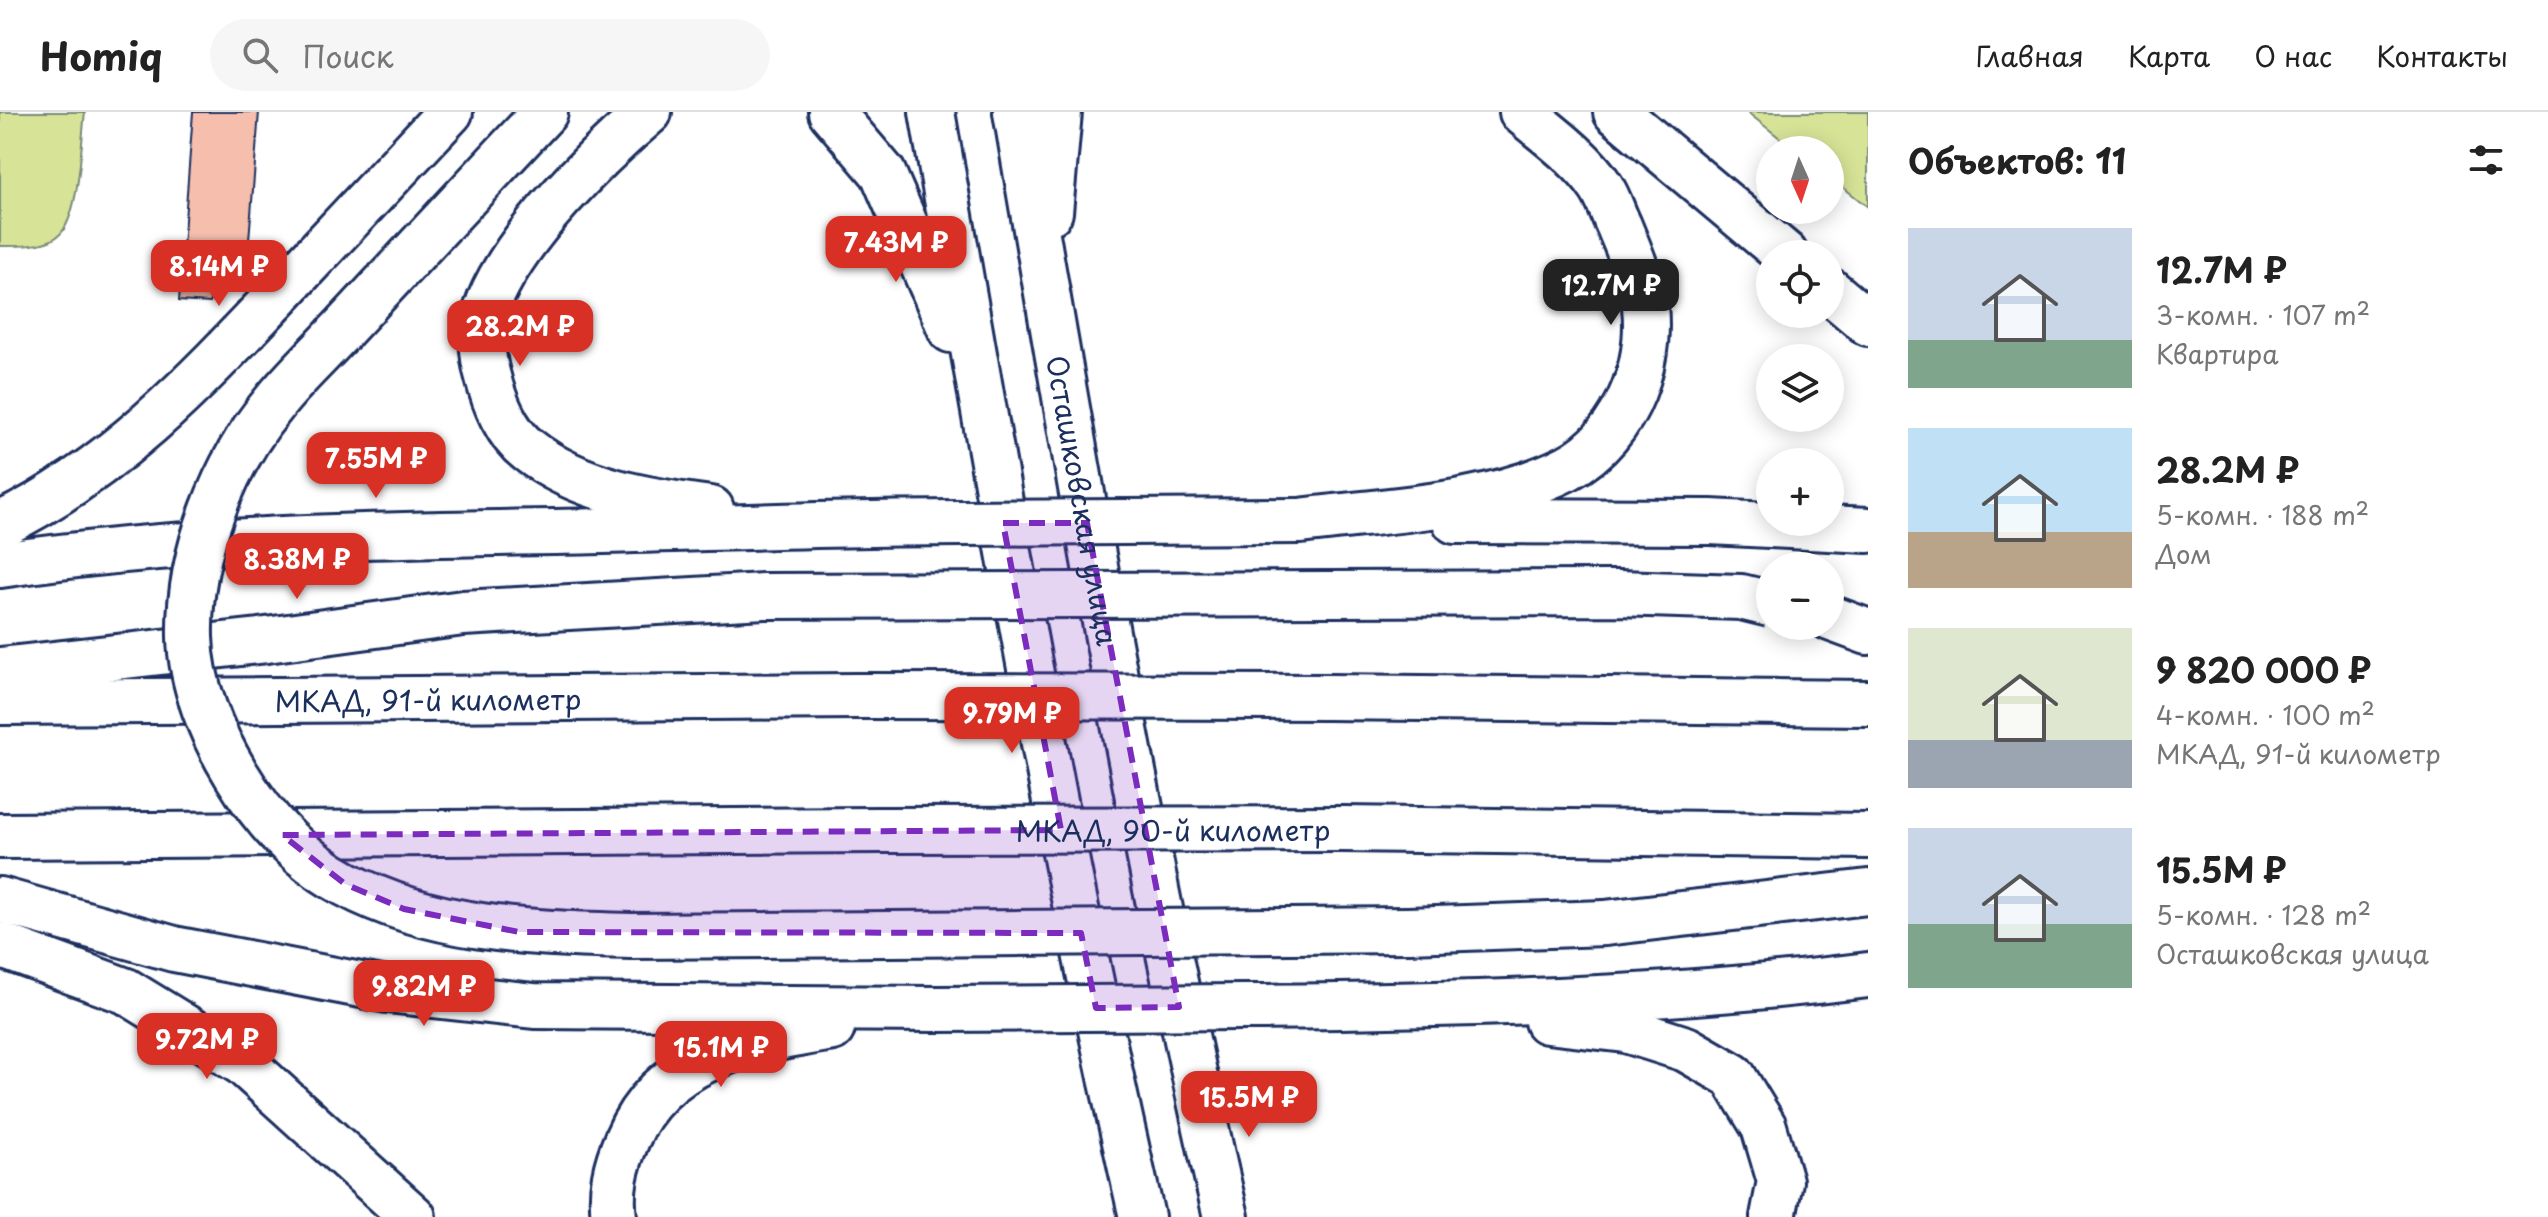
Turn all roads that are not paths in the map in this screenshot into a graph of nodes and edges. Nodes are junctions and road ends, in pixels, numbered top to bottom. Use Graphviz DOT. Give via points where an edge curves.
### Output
graph roads {
  1 [pos="450,112"];
  2 [pos="545,112"];
  3 [pos="649,112"];
  4 [pos="831,112"];
  5 [pos="932,112"];
  6 [pos="1016,112"];
  7 [pos="1059,112"];
  8 [pos="1522,112"];
  9 [pos="1616,112"];
  10 [pos="1768,240"];
  11 [pos="1844,303"];
  12 [pos="1868,323"];
  13 [pos="1055,342"];
  14 [pos="988,434"];
  15 [pos="760,519"];
  16 [pos="1300,521"];
  17 [pos="0,525"];
  18 [pos="1868,530"];
  19 [pos="0,565"];
  20 [pos="1756,601"];
  21 [pos="1844,623"];
  22 [pos="1868,632"];
  23 [pos="0,670"];
  24 [pos="0,702"];
  25 [pos="1868,703"];
  26 [pos="0,836"];
  27 [pos="1868,836"];
  28 [pos="1868,892"];
  29 [pos="0,900"];
  30 [pos="0,938"];
  31 [pos="0,945"];
  32 [pos="174,949"];
  33 [pos="1868,975"];
  34 [pos="1417,1005"];
  35 [pos="866,1015"];
  36 [pos="1107,1063"];
  37 [pos="1195,1082"];
  38 [pos="413,1217"];
  39 [pos="614,1217"];
  40 [pos="1111,1217"];
  41 [pos="1142,1217"];
  42 [pos="1226,1217"];
  43 [pos="1238,1217"];
  44 [pos="1773,1217"];
  1 -- 17 [label="main road" via="205,372 141,432 52,500"];
  2 -- 28 [label="main road, bridge" via="274,403 218,499 196,570 190,638 199,688 220,749 255,805 297,851 345,884 404,909 461,923 519,932 646,936 1408,930 1605,923"];
  3 -- 15 [label="main road" via="517,249 488,303 481,354 495,405 526,449 587,484"];
  4 -- 14 [label="main road" via="883,173 940,300"];
  5 -- 14 [label="main road"];
  6 -- 13 [label="main road, Осташковская улица"];
  7 -- 13 [label="main road" via="1050,216"];
  8 -- 16 [label="main road" via="1603,189 1642,290 1646,343 1637,383 1620,416 1600,444 1570,467 1512,490"];
  9 -- 10 [label="main road"];
  11 -- 12 [label="main road"];
  13 -- 37 [label="main road, Осташковская улица"];
  14 -- 36 [label="main road"];
  15 -- 16 [label="main road, bridge"];
  15 -- 19 [label="main road" via="224,541"];
  16 -- 18 [label="main road" via="1710,522"];
  20 -- 23 [label="main road, bridge" via="1618,593 764,596 463,613"];
  21 -- 22 [label="main road"];
  24 -- 25 [label="main road, МКАД, 91-й километр, bridge" via="857,696"];
  26 -- 27 [label="main road, МКАД, 90-й километр, bridge" via="1342,829"];
  29 -- 32 [label="main road"];
  30 -- 32 [label="main road"];
  31 -- 38 [label="main road" via="126,991 243,1063"];
  32 -- 35 [label="main road" via="387,990 534,1006"];
  33 -- 34 [label="main road" via="1756,989"];
  34 -- 35 [label="main road, bridge" via="937,1009"];
  34 -- 44 [label="main road" via="1626,1030 1686,1049 1733,1076 1764,1127 1780,1181"];
  35 -- 39 [label="main road" via="726,1050 683,1070 650,1100 630,1131 616,1165"];
  36 -- 40 [label="main road"];
  36 -- 41 [label="main road"];
  37 -- 42 [label="main road, Осташковская улица"];
  37 -- 43 [label="main road"];
}
